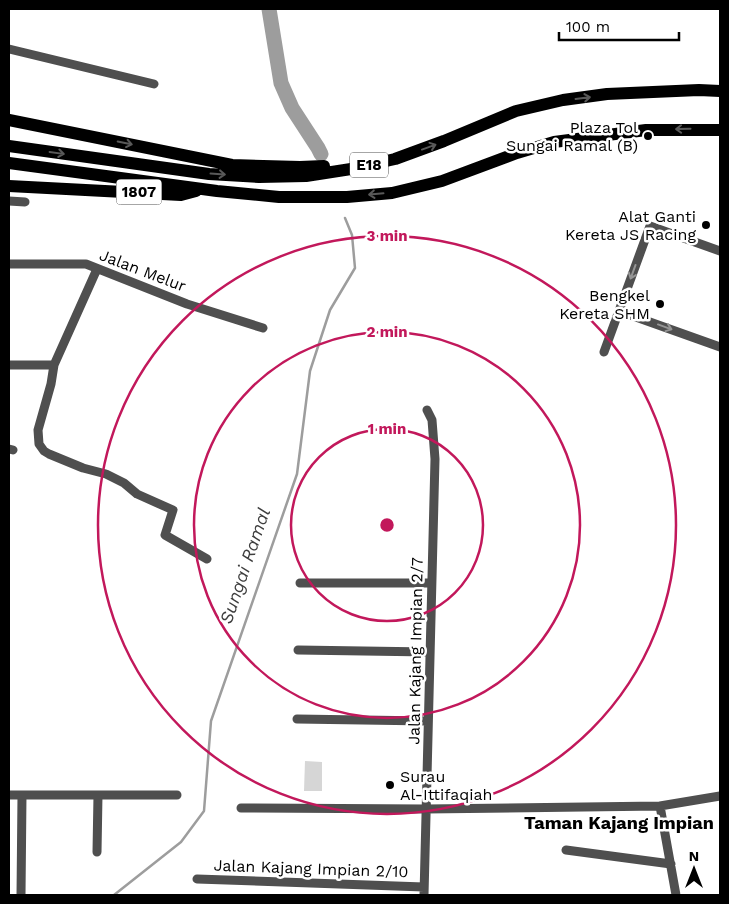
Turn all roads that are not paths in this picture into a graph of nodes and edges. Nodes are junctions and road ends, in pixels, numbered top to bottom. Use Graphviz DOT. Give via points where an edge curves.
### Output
graph roads {
  1 [pos="9,49"];
  2 [pos="154,84"];
  3 [pos="720,91"];
  4 [pos="10,121"];
  5 [pos="720,130"];
  6 [pos="9,146"];
  7 [pos="396,159"];
  8 [pos="9,162"];
  9 [pos="9,186"];
  10 [pos="205,189"];
  11 [pos="9,201"];
  12 [pos="25,202"];
  13 [pos="720,251"];
  14 [pos="9,264"];
  15 [pos="97,268"];
  16 [pos="619,311"];
  17 [pos="263,328"];
  18 [pos="720,347"];
  19 [pos="604,352"];
  20 [pos="9,365"];
  21 [pos="54,365"];
  22 [pos="427,410"];
  23 [pos="207,559"];
  24 [pos="300,583"];
  25 [pos="431,583"];
  26 [pos="298,650"];
  27 [pos="429,652"];
  28 [pos="297,719"];
  29 [pos="428,721"];
  30 [pos="9,795"];
  31 [pos="22,795"];
  32 [pos="98,795"];
  33 [pos="177,795"];
  34 [pos="720,796"];
  35 [pos="660,806"];
  36 [pos="241,808"];
  37 [pos="426,809"];
  38 [pos="566,850"];
  39 [pos="97,852"];
  40 [pos="670,864"];
  41 [pos="198,879"];
  42 [pos="424,891"];
  43 [pos="21,895"];
  44 [pos="676,895"];
  1 -- 2 [label="street"];
  7 -- 3 [label="highway, E18, one-way" via="516,111 563,100 607,94"];
  4 -- 7 [label="highway, one-way" via="232,165 300,167"];
  5 -- 10 [label="highway, E18, one-way" via="646,130 554,142 442,181 392,193 279,197"];
  6 -- 7 [label="highway, E18, one-way" via="210,174 259,177 306,176"];
  8 -- 10 [label="highway, E18"];
  9 -- 10 [label="highway, 1807" via="181,195"];
  11 -- 12 [label="street"];
  13 -- 16 [label="street, one-way" via="650,226"];
  14 -- 15 [label="street, Jalan Melur" via="86,264"];
  15 -- 17 [label="street, Jalan Melur" via="187,304"];
  15 -- 21 [label="street"];
  16 -- 18 [label="street, one-way"];
  16 -- 19 [label="street"];
  20 -- 21 [label="street"];
  21 -- 23 [label="street" via="52,384 38,430 41,448 48,454 106,474 137,494 174,510 165,535"];
  22 -- 25 [label="street, Jalan Kajang Impian 2/7" via="432,420 434,460"];
  24 -- 25 [label="street"];
  25 -- 27 [label="street, Jalan Kajang Impian 2/7"];
  26 -- 27 [label="street"];
  27 -- 29 [label="street, Jalan Kajang Impian 2/7"];
  28 -- 29 [label="street"];
  29 -- 37 [label="street, Jalan Kajang Impian 2/7"];
  30 -- 31 [label="street"];
  31 -- 32 [label="street"];
  31 -- 43 [label="street"];
  32 -- 33 [label="street"];
  32 -- 39 [label="street"];
  34 -- 35 [label="street"];
  35 -- 37 [label="street"];
  35 -- 40 [label="street"];
  36 -- 37 [label="street"];
  37 -- 42 [label="street, Jalan Kajang Impian 2/7"];
  38 -- 40 [label="street"];
  40 -- 44 [label="street"];
  41 -- 42 [label="street, Jalan Kajang Impian 2/10"];
}
